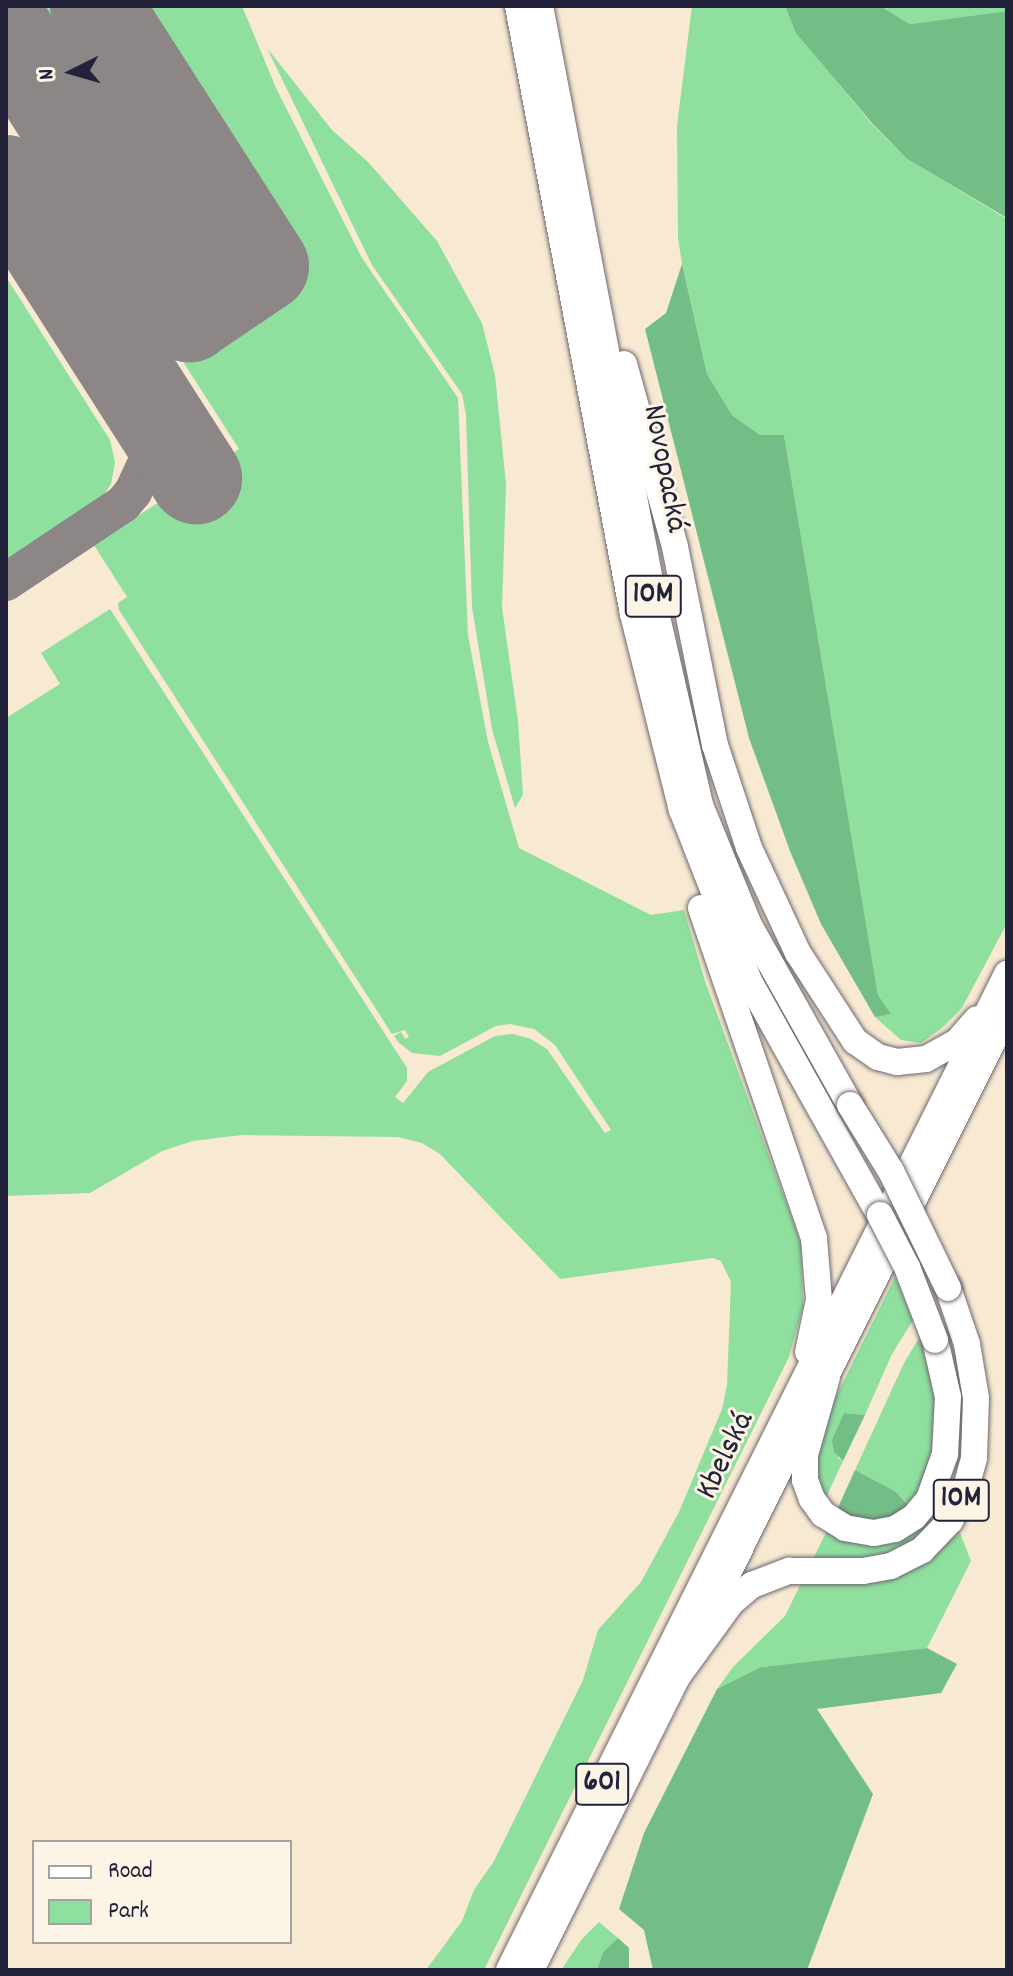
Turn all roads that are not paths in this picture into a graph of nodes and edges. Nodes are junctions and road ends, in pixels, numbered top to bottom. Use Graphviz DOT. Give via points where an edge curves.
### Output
graph roads {
  1 [pos="518,6"];
  2 [pos="540,6"];
  3 [pos="577,199"];
  4 [pos="662,741"];
  5 [pos="1007,974"];
  6 [pos="1007,1015"];
  7 [pos="827,1377"];
  8 [pos="790,1405"];
  9 [pos="677,1677"];
  10 [pos="509,1970"];
  11 [pos="531,1970"];
  1 -- 4 [label="highway, Novopacká / 10M" via="633,614"];
  2 -- 3 [label="highway, Novopacká / 10M"];
  3 -- 5 [label="highway, 10M" via="666,511 715,745 749,848 798,953 855,1041 878,1057 897,1062 926,1059 958,1041"];
  3 -- 9 [label="highway, Novopacká / 10M, bridge" via="688,762 729,883 776,978 928,1242 967,1344 975,1385 974,1458 958,1508 943,1531 904,1561 877,1570 808,1569 752,1585 731,1603"];
  4 -- 7 [label="highway, 10M, bridge" via="714,900 777,1036 907,1267 935,1340 948,1397 948,1437 935,1488 905,1524 885,1532 856,1531 829,1519 812,1499 805,1455"];
  4 -- 8 [label="highway, 10M" via="683,850 814,1238 817,1313"];
  5 -- 8 [label="highway, Kbelská / 601"];
  6 -- 7 [label="main road, Kbelská / 601"];
  7 -- 9 [label="main road, Kbelská / 601"];
  8 -- 10 [label="highway, Kbelská / 601"];
  9 -- 11 [label="highway, Kbelská / 601"];
}
